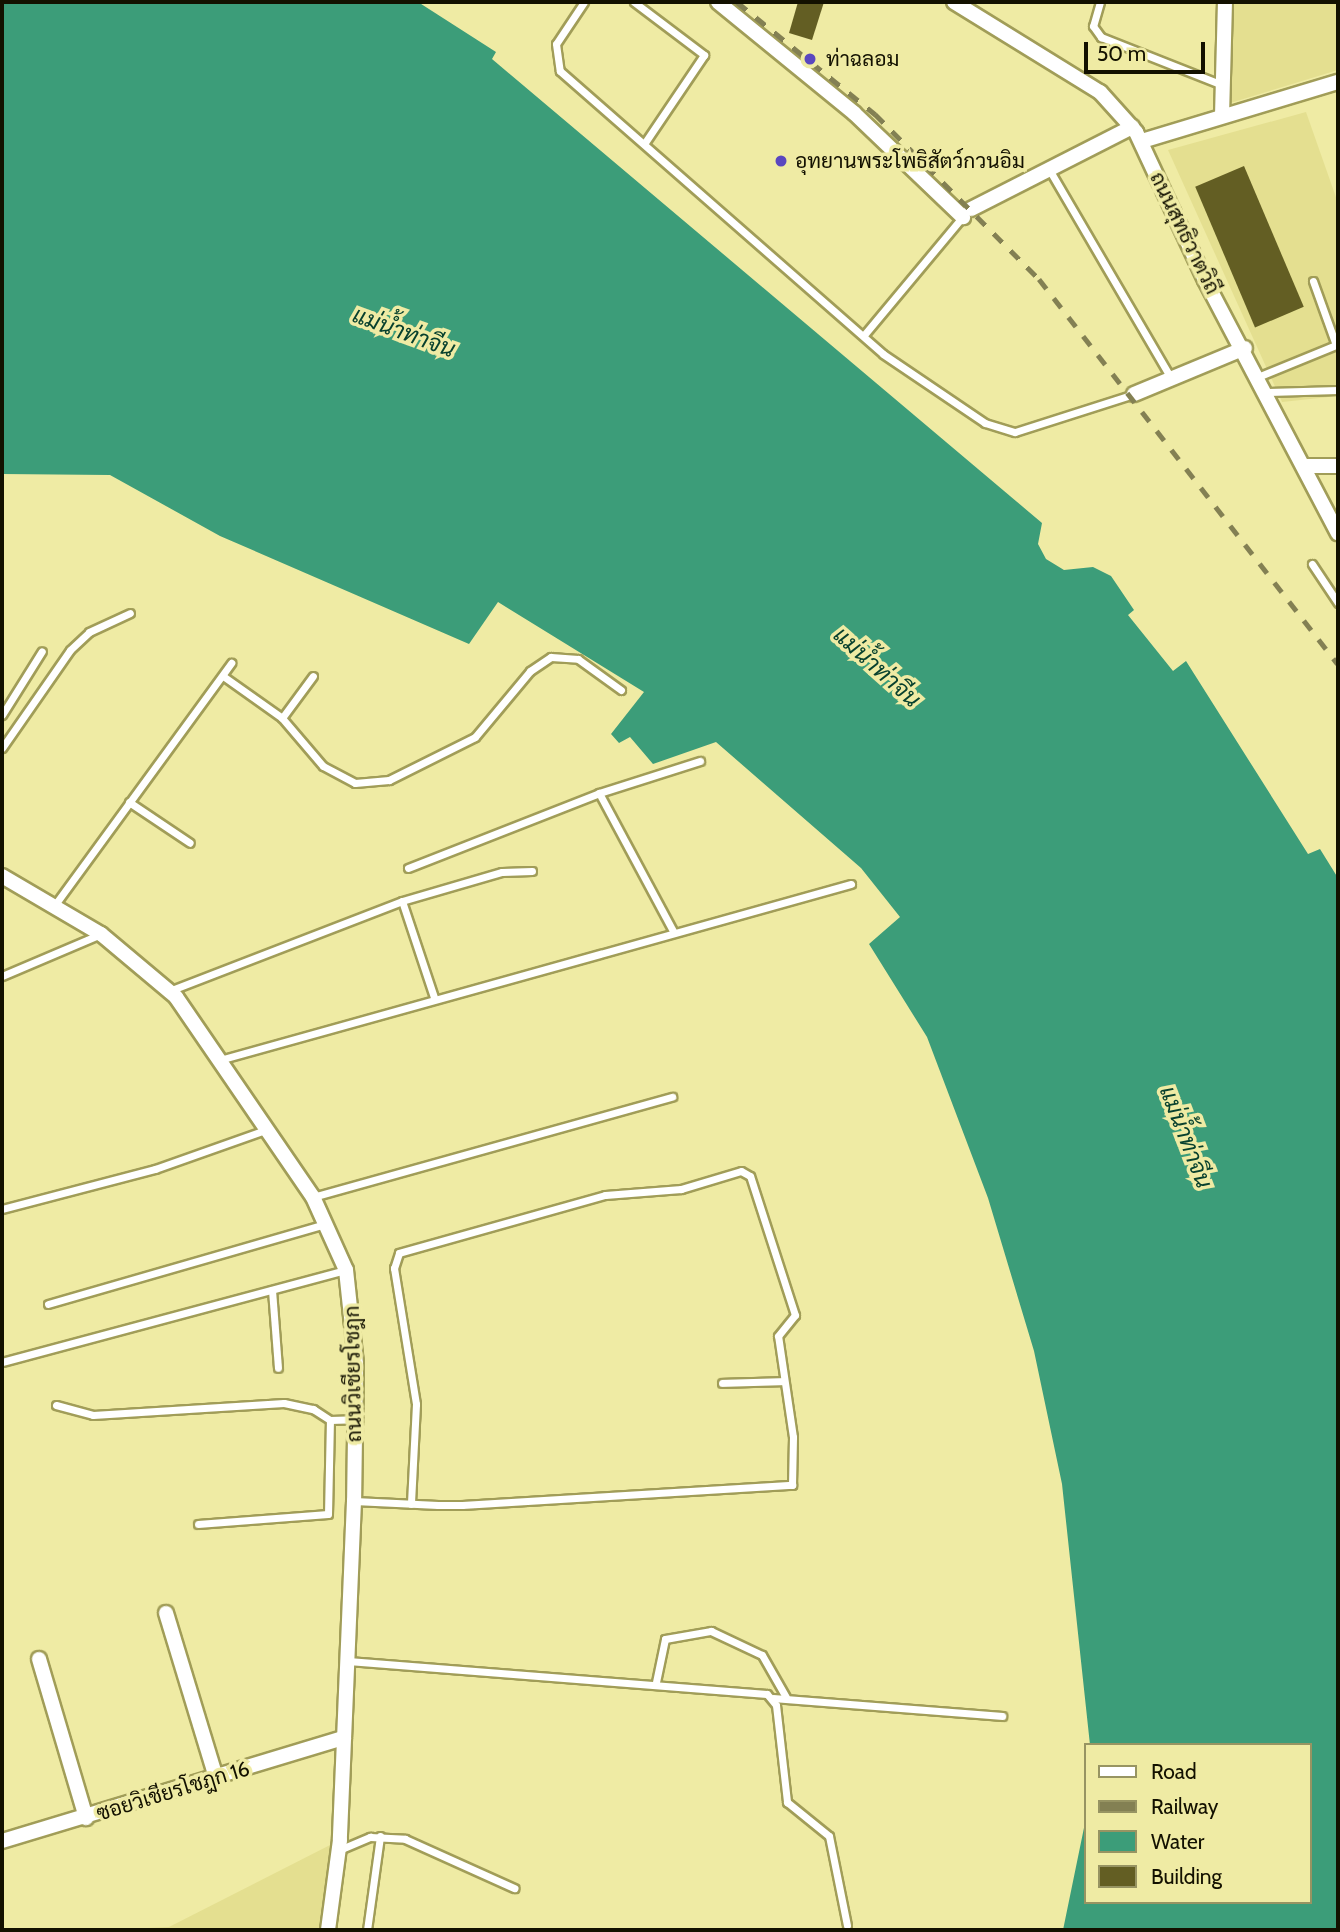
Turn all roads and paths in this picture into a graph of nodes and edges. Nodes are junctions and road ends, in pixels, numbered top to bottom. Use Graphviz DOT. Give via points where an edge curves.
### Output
graph roads {
  1 [pos="584,2"];
  2 [pos="634,2"];
  3 [pos="718,2"];
  4 [pos="954,2"];
  5 [pos="1100,2"];
  6 [pos="1225,2"];
  7 [pos="1338,82"];
  8 [pos="1223,86"];
  9 [pos="1222,116"];
  10 [pos="1132,127"];
  11 [pos="1142,141"];
  12 [pos="644,144"];
  13 [pos="1050,171"];
  14 [pos="967,213"];
  15 [pos="1313,281"];
  16 [pos="864,335"];
  17 [pos="1245,348"];
  18 [pos="1259,376"];
  19 [pos="1171,378"];
  20 [pos="1338,390"];
  21 [pos="1268,392"];
  22 [pos="1134,394"];
  23 [pos="1305,466"];
  24 [pos="1338,466"];
  25 [pos="1332,509"];
  26 [pos="1338,533"];
  27 [pos="1312,564"];
  28 [pos="1338,603"];
  29 [pos="130,613"];
  30 [pos="42,651"];
  31 [pos="231,663"];
  32 [pos="223,676"];
  33 [pos="313,676"];
  34 [pos="621,690"];
  35 [pos="2,715"];
  36 [pos="282,719"];
  37 [pos="2,748"];
  38 [pos="700,761"];
  39 [pos="599,793"];
  40 [pos="129,802"];
  41 [pos="190,843"];
  42 [pos="408,868"];
  43 [pos="532,871"];
  44 [pos="2,876"];
  45 [pos="851,884"];
  46 [pos="402,901"];
  47 [pos="54,905"];
  48 [pos="673,931"];
  49 [pos="101,934"];
  50 [pos="2,976"];
  51 [pos="169,991"];
  52 [pos="434,997"];
  53 [pos="223,1059"];
  54 [pos="672,1097"];
  55 [pos="268,1129"];
  56 [pos="313,1197"];
  57 [pos="2,1209"];
  58 [pos="327,1224"];
  59 [pos="346,1270"];
  60 [pos="272,1290"];
  61 [pos="48,1304"];
  62 [pos="2,1362"];
  63 [pos="278,1368"];
  64 [pos="784,1381"];
  65 [pos="722,1383"];
  66 [pos="56,1405"];
  67 [pos="355,1419"];
  68 [pos="330,1420"];
  69 [pos="354,1501"];
  70 [pos="411,1503"];
  71 [pos="198,1524"];
  72 [pos="166,1613"];
  73 [pos="39,1659"];
  74 [pos="348,1661"];
  75 [pos="656,1682"];
  76 [pos="786,1697"];
  77 [pos="774,1698"];
  78 [pos="1002,1716"];
  79 [pos="344,1738"];
  80 [pos="216,1778"];
  81 [pos="86,1818"];
  82 [pos="380,1836"];
  83 [pos="2,1841"];
  84 [pos="339,1845"];
  85 [pos="514,1888"];
  86 [pos="847,1925"];
  87 [pos="328,1930"];
  88 [pos="367,1930"];
  1 -- 12 [label="lane" via="554,58 560,71"];
  2 -- 12 [label="lane" via="704,55"];
  3 -- 14 [label="street"];
  4 -- 10 [label="street, ถนนสุทธิวาตวิถี" via="1100,92"];
  5 -- 8 [label="lane" via="1093,26 1101,37"];
  6 -- 8 [label="street"];
  7 -- 9 [label="street"];
  8 -- 9 [label="street"];
  9 -- 11 [label="street"];
  10 -- 11 [label="street, ถนนสุทธิวาตวิถี"];
  10 -- 13 [label="street"];
  11 -- 17 [label="street, ถนนสุทธิวาตวิถี" via="1205,280"];
  12 -- 16 [label="lane"];
  13 -- 14 [label="street"];
  13 -- 19 [label="lane"];
  14 -- 16 [label="lane"];
  15 -- 18 [label="lane" via="1336,345"];
  16 -- 22 [label="lane" via="985,423 1015,432"];
  17 -- 18 [label="street, ถนนสุทธิวาตวิถี"];
  17 -- 19 [label="street"];
  18 -- 21 [label="street, ถนนสุทธิวาตวิถี"];
  19 -- 22 [label="street"];
  20 -- 21 [label="lane"];
  21 -- 23 [label="street, ถนนสุทธิวาตวิถี"];
  23 -- 24 [label="street"];
  23 -- 25 [label="street, ถนนสุทธิวาตวิถี"];
  25 -- 26 [label="street, ถนนสุทธิวาตวิถี"];
  27 -- 28 [label="lane"];
  29 -- 37 [label="lane" via="89,632 70,650"];
  30 -- 35 [label="lane"];
  31 -- 32 [label="lane"];
  32 -- 36 [label="lane"];
  32 -- 40 [label="lane"];
  33 -- 36 [label="lane"];
  34 -- 36 [label="lane" via="578,659 551,657 530,671 475,737 389,780 370,782 332,774"];
  38 -- 39 [label="lane"];
  39 -- 42 [label="lane"];
  39 -- 48 [label="lane"];
  40 -- 41 [label="lane"];
  40 -- 47 [label="lane"];
  43 -- 46 [label="lane" via="502,872"];
  44 -- 47 [label="street, ถนนวิเชียรโชฎก"];
  45 -- 48 [label="lane"];
  46 -- 51 [label="lane"];
  46 -- 52 [label="lane"];
  47 -- 49 [label="street, ถนนวิเชียรโชฎก"];
  48 -- 52 [label="lane"];
  49 -- 50 [label="lane"];
  49 -- 51 [label="street, ถนนวิเชียรโชฎก"];
  51 -- 53 [label="street, ถนนวิเชียรโชฎก"];
  52 -- 53 [label="lane"];
  53 -- 55 [label="street, ถนนวิเชียรโชฎก"];
  54 -- 56 [label="lane" via="453,1153"];
  55 -- 56 [label="street, ถนนวิเชียรโชฎก"];
  55 -- 57 [label="lane" via="155,1170"];
  56 -- 58 [label="street, ถนนวิเชียรโชฎก"];
  58 -- 59 [label="street, ถนนวิเชียรโชฎก"];
  58 -- 61 [label="lane"];
  59 -- 60 [label="lane"];
  59 -- 67 [label="street, ถนนวิเชียรโชฎก" via="354,1321"];
  60 -- 62 [label="lane"];
  60 -- 63 [label="lane"];
  64 -- 65 [label="lane"];
  64 -- 70 [label="lane" via="797,1477 783,1488"];
  64 -- 70 [label="lane" via="778,1336 795,1321 794,1306 750,1176 741,1171 681,1189 605,1195 416,1246 399,1253 394,1268 416,1405"];
  66 -- 68 [label="lane" via="93,1415 284,1403 313,1409"];
  67 -- 68 [label="lane"];
  67 -- 69 [label="street, ถนนวิเชียรโชฎก"];
  68 -- 71 [label="lane" via="328,1514"];
  69 -- 70 [label="lane"];
  69 -- 74 [label="street, ถนนวิเชียรโชฎก"];
  72 -- 80 [label="street"];
  73 -- 81 [label="street"];
  74 -- 75 [label="lane"];
  74 -- 79 [label="street, ถนนวิเชียรโชฎก"];
  75 -- 76 [label="lane" via="665,1639 711,1631 762,1655"];
  75 -- 77 [label="lane" via="753,1689"];
  76 -- 77 [label="lane"];
  76 -- 78 [label="lane"];
  77 -- 86 [label="lane" via="787,1802 829,1836"];
  79 -- 80 [label="street, ซอยวิเชียรโชฎก 16"];
  79 -- 84 [label="street, ถนนวิเชียรโชฎก"];
  80 -- 81 [label="street, ซอยวิเชียรโชฎก 16"];
  81 -- 83 [label="street, ซอยวิเชียรโชฎก 16"];
  82 -- 84 [label="lane"];
  82 -- 85 [label="lane" via="425,1845"];
  82 -- 88 [label="lane"];
  84 -- 87 [label="street, ถนนวิเชียรโชฎก"];
}
